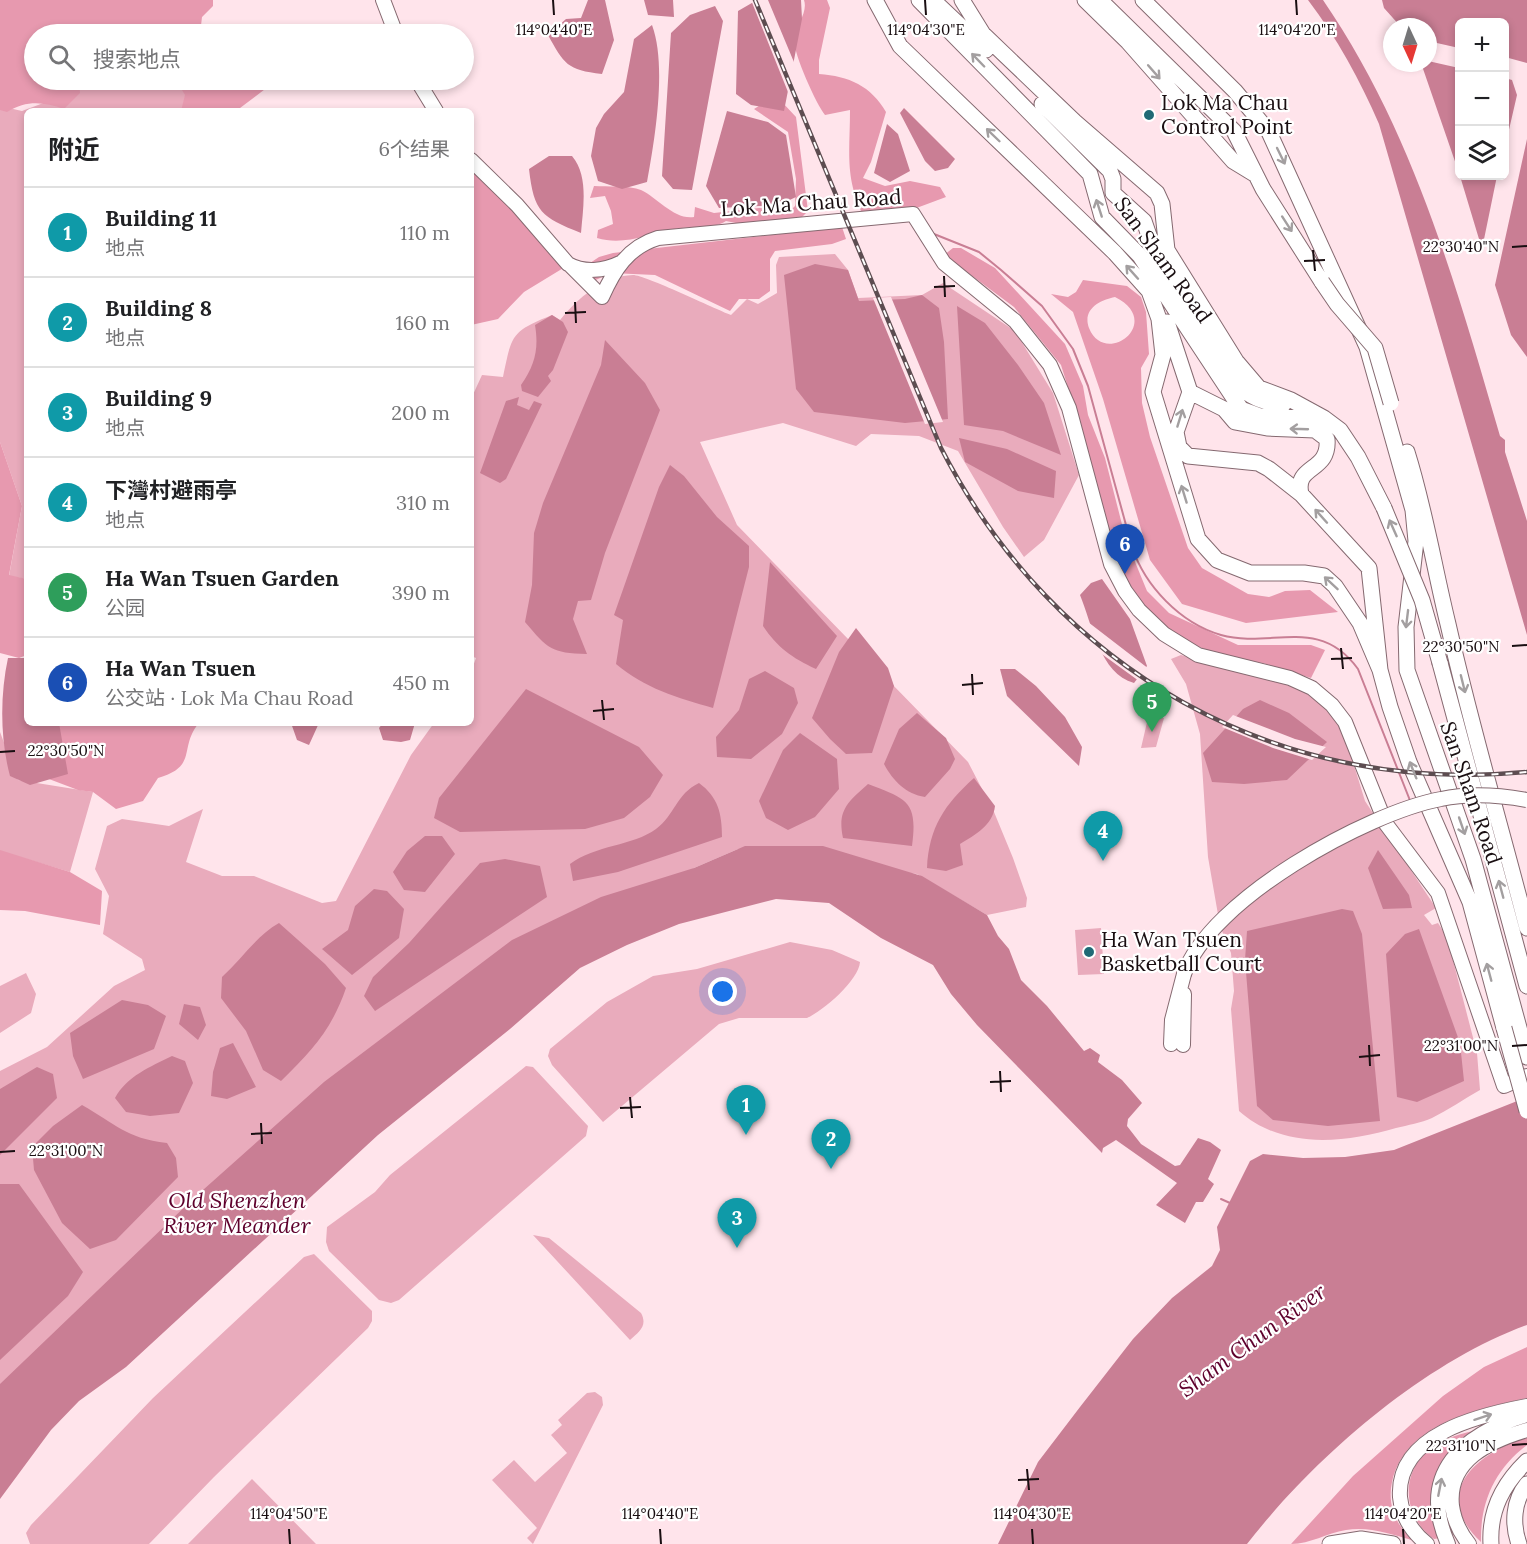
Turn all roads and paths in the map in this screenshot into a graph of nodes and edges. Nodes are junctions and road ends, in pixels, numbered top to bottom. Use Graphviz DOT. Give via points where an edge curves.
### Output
graph roads {
  1 [pos="382,0"];
  2 [pos="875,0"];
  3 [pos="919,0"];
  4 [pos="933,0"];
  5 [pos="962,0"];
  6 [pos="1085,0"];
  7 [pos="1100,0"];
  8 [pos="1143,0"];
  9 [pos="392,24"];
  10 [pos="423,90"];
  11 [pos="434,108"];
  12 [pos="474,163"];
  13 [pos="1256,175"];
  14 [pos="620,263"];
  15 [pos="572,267"];
  16 [pos="1149,291"];
  17 [pos="1190,392"];
  18 [pos="1324,418"];
  19 [pos="1301,494"];
  20 [pos="1413,510"];
  21 [pos="1437,572"];
  22 [pos="1380,670"];
  23 [pos="1527,800"];
  24 [pos="1527,928"];
  25 [pos="1527,986"];
  26 [pos="1511,1026"];
  27 [pos="1177,1044"];
  28 [pos="1527,1057"];
  29 [pos="1527,1076"];
  30 [pos="1527,1111"];
  31 [pos="1527,1406"];
  32 [pos="1527,1415"];
  33 [pos="1527,1430"];
  34 [pos="1527,1461"];
  35 [pos="1527,1484"];
  36 [pos="1330,1544"];
  37 [pos="1392,1544"];
  38 [pos="1427,1544"];
  39 [pos="1448,1544"];
  40 [pos="1469,1544"];
  41 [pos="1491,1544"];
  42 [pos="1519,1544"];
  1 -- 9 [label="street"];
  16 -- 2 [label="main road, San Sham Road, one-way" via="1115,253 900,46"];
  18 -- 3 [label="main road, San Sham Road, one-way" via="1260,416 1241,409 1140,256 1102,218 1090,174"];
  4 -- 18 [label="main road, San Sham Road" via="1110,171 1113,193 1144,221 1156,256 1235,382 1261,402"];
  5 -- 18 [label="main road, San Sham Road" via="983,34 1157,193 1162,204 1167,250 1252,383"];
  6 -- 13 [label="main road, San Sham Road, one-way" via="1128,42 1233,161"];
  7 -- 13 [label="main road, San Sham Road" via="1234,131"];
  8 -- 20 [label="main road, San Sham Road, one-way" via="1235,92 1269,132 1282,156 1367,347"];
  10 -- 11 [label="street"];
  12 -- 15 [label="street, Lok Ma Chau Road"];
  13 -- 21 [label="main road, San Sham Road, one-way, bridge" via="1337,304 1375,348 1422,500"];
  14 -- 15 [label="street, Lok Ma Chau Road" via="599,270"];
  14 -- 15 [label="street, Lok Ma Chau Road" via="602,297"];
  14 -- 29 [label="street, Lok Ma Chau Road" via="639,246 664,237 913,214 944,263 1015,321 1050,365 1073,420 1108,554 1119,581 1139,610 1164,634 1198,655 1277,674 1312,688 1345,722 1386,824 1438,893 1504,1086"];
  16 -- 17 [label="main road, San Sham Road" via="1161,304"];
  22 -- 16 [label="main road, San Sham Road, one-way" via="1360,623 1324,576 1250,573 1216,560 1198,539 1153,392 1163,355 1159,319"];
  19 -- 17 [label="main road, San Sham Road, one-way" via="1258,463 1188,456 1179,447 1176,432"];
  19 -- 17 [label="main road, one-way" via="1303,474 1320,464 1328,452 1327,440 1315,430 1234,422 1224,409"];
  25 -- 18 [label="main road, San Sham Road, one-way, bridge" via="1422,600 1358,457 1340,430"];
  22 -- 19 [label="main road, San Sham Road, one-way" via="1369,568"];
  20 -- 21 [label="main road, San Sham Road"];
  20 -- 26 [label="main road, San Sham Road, one-way" via="1416,541 1406,627 1407,670 1473,859"];
  21 -- 24 [label="main road, San Sham Road, one-way" via="1488,786"];
  26 -- 22 [label="main road, San Sham Road, one-way" via="1470,902 1409,762"];
  23 -- 27 [label="street, bridge" via="1466,795 1403,809 1322,848 1269,882 1214,926 1196,948 1184,974"];
  26 -- 28 [label="main road"];
  26 -- 30 [label="main road, bridge"];
  38 -- 31 [label="street, one-way" via="1413,1531 1404,1514 1401,1482 1413,1456 1442,1434 1485,1416"];
  39 -- 32 [label="street, one-way" via="1438,1509 1447,1467 1472,1439"];
  33 -- 40 [label="street" via="1474,1453 1459,1470 1454,1481 1454,1514"];
  34 -- 41 [label="main road" via="1498,1498"];
  35 -- 42 [label="main road" via="1515,1513"];
  36 -- 37 [label="main road" via="1361,1539"];
}
